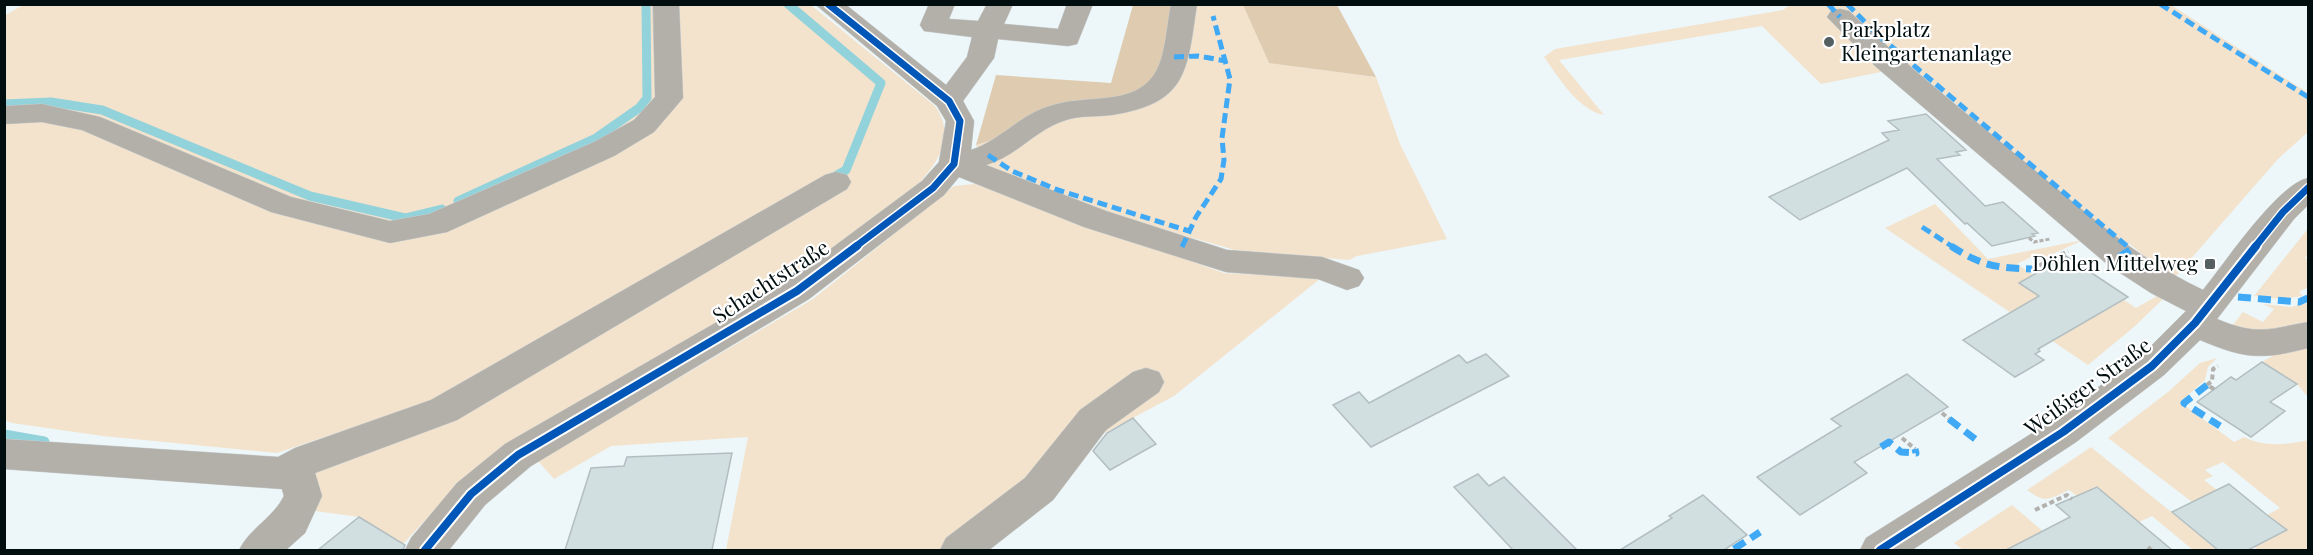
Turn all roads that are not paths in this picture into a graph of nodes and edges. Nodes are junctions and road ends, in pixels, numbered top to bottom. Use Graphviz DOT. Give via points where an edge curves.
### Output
graph roads {
  1 [pos="666,4"];
  2 [pos="828,4"];
  3 [pos="942,4"];
  4 [pos="1000,4"];
  5 [pos="1080,4"];
  6 [pos="1184,4"];
  7 [pos="1840,16"];
  8 [pos="987,31"];
  9 [pos="949,101"];
  10 [pos="4,115"];
  11 [pos="954,164"];
  12 [pos="836,183"];
  13 [pos="2308,188"];
  14 [pos="1347,278"];
  15 [pos="2210,332"];
  16 [pos="2308,335"];
  17 [pos="1146,382"];
  18 [pos="4,454"];
  19 [pos="282,473"];
  20 [pos="259,550"];
  21 [pos="425,550"];
  22 [pos="960,550"];
  23 [pos="1880,550"];
  1 -- 10 [label="street" via="669,98 644,126 604,149 436,224 390,232 282,205 90,123 42,113"];
  2 -- 9 [label="street"];
  3 -- 8 [label="street" via="933,25"];
  4 -- 8 [label="street"];
  5 -- 8 [label="street" via="1068,38"];
  6 -- 11 [label="street" via="1171,72 1162,88 1142,101 1054,114 1032,124 1000,149"];
  7 -- 15 [label="street" via="1885,60 2102,244 2163,285"];
  8 -- 9 [label="street" via="980,58"];
  9 -- 11 [label="street" via="960,121"];
  11 -- 14 [label="street" via="1095,219 1226,261 1322,268"];
  11 -- 21 [label="street, Schachtstraße" via="933,188 797,291 518,455 471,494"];
  12 -- 19 [label="street" via="444,410 308,459"];
  13 -- 15 [label="street, Weißiger Straße" via="2283,212"];
  15 -- 16 [label="street" via="2264,345"];
  15 -- 23 [label="street, Weißiger Straße" via="2152,366 2086,416"];
  17 -- 22 [label="street" via="1093,420 1040,489"];
  18 -- 19 [label="street"];
  19 -- 20 [label="street" via="298,478 303,496 291,521"];
}
